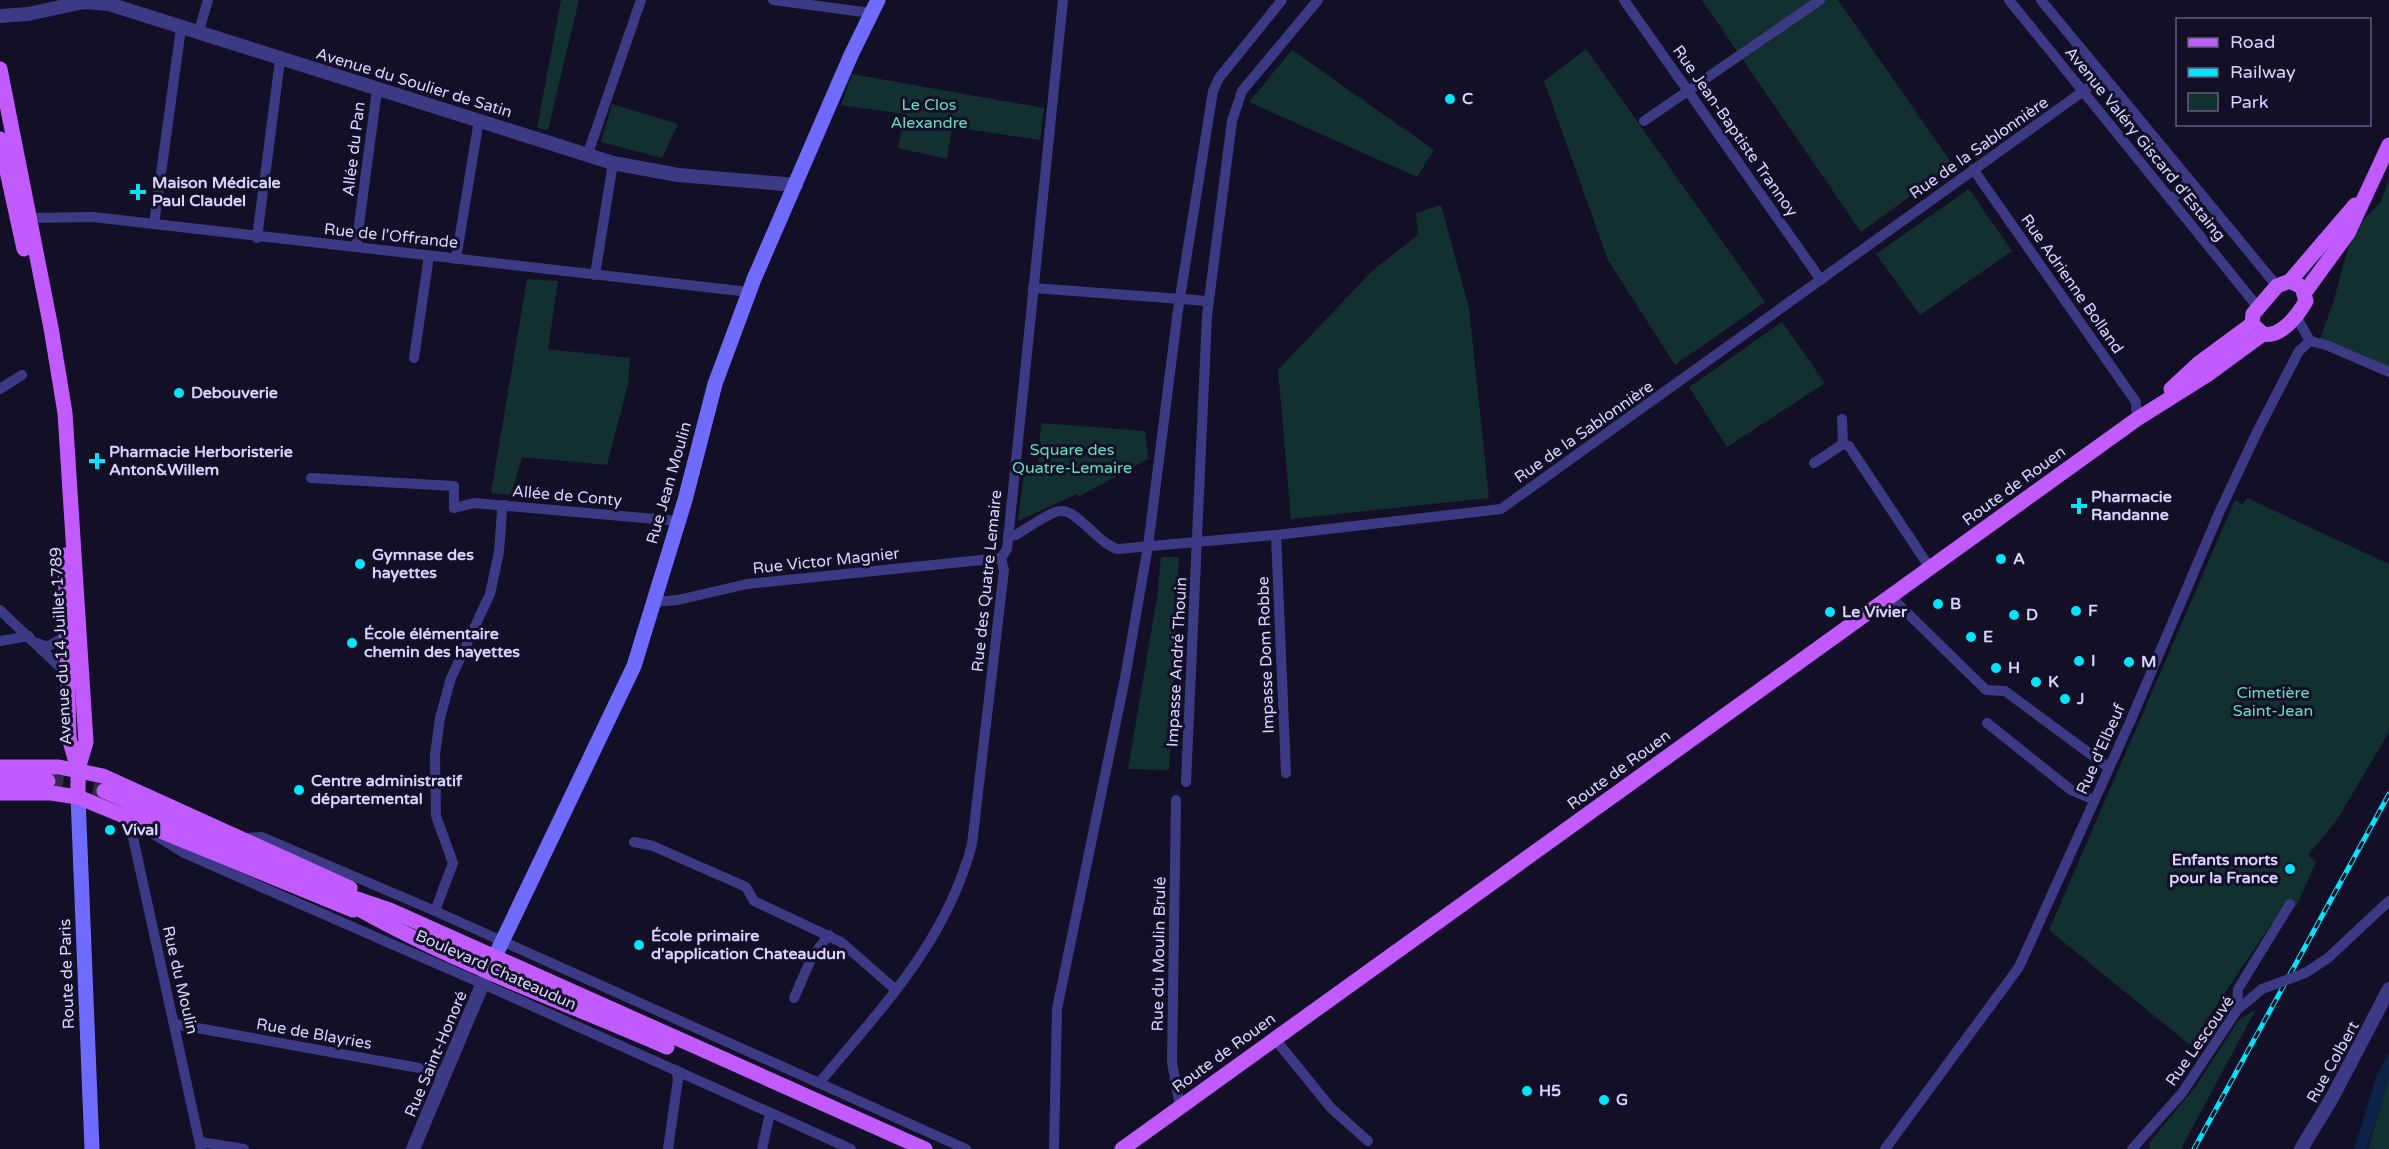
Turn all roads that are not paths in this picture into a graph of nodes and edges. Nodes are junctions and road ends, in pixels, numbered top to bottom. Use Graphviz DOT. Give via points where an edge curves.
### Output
graph roads {
  1 [pos="208,0"];
  2 [pos="641,0"];
  3 [pos="773,0"];
  4 [pos="1063,0"];
  5 [pos="1282,0"];
  6 [pos="1318,0"];
  7 [pos="1624,0"];
  8 [pos="1820,0"];
  9 [pos="2009,0"];
  10 [pos="2041,0"];
  11 [pos="874,6"];
  12 [pos="28,14"];
  13 [pos="0,16"];
  14 [pos="0,26"];
  15 [pos="182,28"];
  16 [pos="198,34"];
  17 [pos="280,60"];
  18 [pos="0,69"];
  19 [pos="2103,77"];
  20 [pos="377,90"];
  21 [pos="1689,91"];
  22 [pos="2083,93"];
  23 [pos="479,120"];
  24 [pos="1644,121"];
  25 [pos="0,139"];
  26 [pos="2389,145"];
  27 [pos="588,153"];
  28 [pos="613,163"];
  29 [pos="1973,170"];
  30 [pos="2189,181"];
  31 [pos="796,185"];
  32 [pos="2370,187"];
  33 [pos="2171,200"];
  34 [pos="28,218"];
  35 [pos="154,224"];
  36 [pos="257,237"];
  37 [pos="356,247"];
  38 [pos="429,256"];
  39 [pos="456,259"];
  40 [pos="595,275"];
  41 [pos="1821,280"];
  42 [pos="2284,284"];
  43 [pos="1033,288"];
  44 [pos="749,292"];
  45 [pos="2305,292"];
  46 [pos="1180,299"];
  47 [pos="1208,302"];
  48 [pos="2257,306"];
  49 [pos="2296,316"];
  50 [pos="2258,329"];
  51 [pos="2310,341"];
  52 [pos="414,358"];
  53 [pos="2389,372"];
  54 [pos="22,375"];
  55 [pos="0,389"];
  56 [pos="1842,419"];
  57 [pos="2137,419"];
  58 [pos="1843,444"];
  59 [pos="1814,463"];
  60 [pos="311,478"];
  61 [pos="506,505"];
  62 [pos="678,521"];
  63 [pos="1276,535"];
  64 [pos="1008,536"];
  65 [pos="1198,543"];
  66 [pos="1148,546"];
  67 [pos="1001,558"];
  68 [pos="1930,568"];
  69 [pos="1891,597"];
  70 [pos="655,602"];
  71 [pos="0,610"];
  72 [pos="66,636"];
  73 [pos="32,639"];
  74 [pos="0,641"];
  75 [pos="68,675"];
  76 [pos="1987,723"];
  77 [pos="2108,767"];
  78 [pos="0,768"];
  79 [pos="78,769"];
  80 [pos="1286,773"];
  81 [pos="48,781"];
  82 [pos="0,782"];
  83 [pos="1186,782"];
  84 [pos="104,791"];
  85 [pos="0,793"];
  86 [pos="78,797"];
  87 [pos="1176,800"];
  88 [pos="2094,800"];
  89 [pos="129,819"];
  90 [pos="243,838"];
  91 [pos="634,842"];
  92 [pos="321,862"];
  93 [pos="322,881"];
  94 [pos="2389,901"];
  95 [pos="2290,903"];
  96 [pos="435,911"];
  97 [pos="376,919"];
  98 [pos="829,935"];
  99 [pos="502,942"];
  100 [pos="489,971"];
  101 [pos="2389,989"];
  102 [pos="896,990"];
  103 [pos="794,998"];
  104 [pos="2237,1010"];
  105 [pos="175,1024"];
  106 [pos="1275,1039"];
  107 [pos="676,1070"];
  108 [pos="447,1073"];
  109 [pos="820,1082"];
  110 [pos="1180,1107"];
  111 [pos="770,1113"];
  112 [pos="829,1140"];
  113 [pos="1368,1141"];
  114 [pos="200,1145"];
  115 [pos="92,1149"];
  116 [pos="244,1149"];
  117 [pos="413,1149"];
  118 [pos="668,1149"];
  119 [pos="762,1149"];
  120 [pos="839,1149"];
  121 [pos="851,1149"];
  122 [pos="902,1149"];
  123 [pos="925,1149"];
  124 [pos="966,1149"];
  125 [pos="1054,1149"];
  126 [pos="1122,1149"];
  127 [pos="1885,1149"];
  128 [pos="2132,1149"];
  129 [pos="2301,1149"];
  1 -- 16 [label="street"];
  2 -- 27 [label="street"];
  3 -- 11 [label="street"];
  4 -- 43 [label="street, Rue des Quatre Lemaire"];
  5 -- 46 [label="street" via="1219,78 1213,91"];
  6 -- 47 [label="street, Impasse André Thouin" via="1236,103"];
  7 -- 21 [label="street, Rue Jean-Baptiste Trannoy"];
  8 -- 21 [label="street"];
  9 -- 22 [label="street, Avenue Valéry Giscard d'Estaing"];
  10 -- 19 [label="street, Avenue Valéry Giscard d'Estaing"];
  11 -- 31 [label="main road, Rue Jean Moulin"];
  12 -- 13 [label="street"];
  12 -- 14 [label="street"];
  12 -- 15 [label="street, Avenue du Soulier de Satin" via="93,2"];
  15 -- 16 [label="street, Avenue du Soulier de Satin"];
  15 -- 35 [label="street"];
  16 -- 17 [label="street, Avenue du Soulier de Satin"];
  17 -- 20 [label="street, Avenue du Soulier de Satin"];
  17 -- 36 [label="street"];
  18 -- 34 [label="main road, Avenue du 14 Juillet 1789"];
  19 -- 22 [label="street, Rue de la Sablonnière"];
  19 -- 30 [label="street, Avenue Valéry Giscard d'Estaing"];
  20 -- 23 [label="street, Avenue du Soulier de Satin"];
  20 -- 37 [label="street, Allée du Pan"];
  21 -- 24 [label="street"];
  21 -- 41 [label="street, Rue Jean-Baptiste Trannoy"];
  22 -- 29 [label="street, Rue de la Sablonnière"];
  22 -- 33 [label="street, Avenue Valéry Giscard d'Estaing"];
  23 -- 27 [label="street, Avenue du Soulier de Satin"];
  23 -- 39 [label="street"];
  25 -- 72 [label="main road, Avenue du 14 Juillet 1789" via="49,368 64,528"];
  26 -- 32 [label="main road"];
  27 -- 28 [label="street, Avenue du Soulier de Satin"];
  28 -- 31 [label="street, Avenue du Soulier de Satin" via="678,175"];
  28 -- 40 [label="street"];
  29 -- 41 [label="street, Rue de la Sablonnière"];
  29 -- 57 [label="street, Rue Adrienne Bolland" via="2136,402"];
  30 -- 33 [label="street"];
  30 -- 42 [label="street, Avenue Valéry Giscard d'Estaing"];
  31 -- 44 [label="main road, Rue Jean Moulin"];
  32 -- 42 [label="main road"];
  32 -- 45 [label="main road" via="2348,234"];
  33 -- 48 [label="street, Avenue Valéry Giscard d'Estaing"];
  34 -- 35 [label="street, Rue de l'Offrande" via="93,217"];
  34 -- 79 [label="main road, Avenue du 14 Juillet 1789" via="51,328 68,446 86,742"];
  35 -- 36 [label="street, Rue de l'Offrande"];
  36 -- 37 [label="street, Rue de l'Offrande"];
  37 -- 38 [label="street, Rue de l'Offrande"];
  38 -- 39 [label="street, Rue de l'Offrande"];
  38 -- 52 [label="street"];
  39 -- 40 [label="street, Rue de l'Offrande"];
  40 -- 44 [label="street, Rue de l'Offrande"];
  41 -- 63 [label="street, Rue de la Sablonnière" via="1501,509"];
  42 -- 45 [label="main road" via="2299,285"];
  42 -- 48 [label="main road"];
  43 -- 46 [label="street"];
  43 -- 64 [label="street, Rue des Quatre Lemaire"];
  44 -- 62 [label="main road, Rue Jean Moulin" via="715,384"];
  45 -- 49 [label="main road" via="2306,301"];
  46 -- 47 [label="street"];
  46 -- 66 [label="street"];
  47 -- 65 [label="street, Impasse André Thouin"];
  48 -- 50 [label="main road" via="2253,314"];
  49 -- 50 [label="main road, Route de Rouen" via="2280,331"];
  49 -- 51 [label="street"];
  50 -- 57 [label="main road, Route de Rouen" via="2199,363"];
  51 -- 53 [label="street"];
  51 -- 77 [label="street, Rue d'Elbeuf" via="2299,351 2258,430"];
  54 -- 55 [label="street"];
  56 -- 58 [label="street"];
  57 -- 68 [label="main road, Route de Rouen"];
  58 -- 59 [label="street"];
  58 -- 68 [label="street" via="1849,446"];
  60 -- 61 [label="street, Allée de Conty" via="454,486 454,508 465,503"];
  61 -- 62 [label="street, Allée de Conty"];
  61 -- 96 [label="street" via="490,594 451,678 440,718 435,755 436,816 453,863"];
  62 -- 70 [label="main road, Rue Jean Moulin"];
  63 -- 65 [label="street, Rue de la Sablonnière"];
  63 -- 80 [label="street, Impasse Dom Robbe"];
  64 -- 66 [label="street, Rue de la Sablonnière" via="1059,510 1070,512 1107,546"];
  64 -- 67 [label="street, Rue des Quatre Lemaire"];
  65 -- 66 [label="street, Rue de la Sablonnière"];
  65 -- 83 [label="street, Impasse André Thouin"];
  66 -- 125 [label="street" via="1058,1009"];
  67 -- 70 [label="street, Rue Victor Magnier" via="747,584"];
  67 -- 102 [label="street, Rue des Quatre Lemaire" via="1004,570 972,844 946,915 924,954"];
  68 -- 69 [label="main road, Route de Rouen"];
  69 -- 77 [label="street" via="1986,690 2005,691"];
  69 -- 106 [label="main road, Route de Rouen"];
  70 -- 99 [label="main road, Rue Jean Moulin" via="634,666"];
  71 -- 73 [label="street"];
  72 -- 73 [label="street" via="47,647"];
  72 -- 75 [label="main road, Avenue du 14 Juillet 1789"];
  73 -- 74 [label="street"];
  73 -- 75 [label="street"];
  75 -- 79 [label="main road, Avenue du 14 Juillet 1789" via="69,738"];
  76 -- 88 [label="street" via="2071,790"];
  77 -- 88 [label="street, Rue d'Elbeuf"];
  78 -- 79 [label="main road"];
  79 -- 86 [label="main road"];
  79 -- 90 [label="main road" via="103,776"];
  81 -- 82 [label="main road"];
  84 -- 93 [label="main road, Boulevard Chateaudun"];
  85 -- 86 [label="main road"];
  86 -- 89 [label="main road"];
  86 -- 115 [label="main road, Route de Paris"];
  87 -- 110 [label="street, Rue du Moulin Brulé" via="1172,1062"];
  88 -- 127 [label="street, Rue d'Elbeuf" via="2019,968"];
  89 -- 97 [label="main road"];
  89 -- 100 [label="street, Boulevard Chateaudun" via="184,853"];
  89 -- 105 [label="street, Rue du Moulin"];
  90 -- 92 [label="street, Boulevard Chateaudun" via="262,837"];
  90 -- 93 [label="main road"];
  91 -- 98 [label="street" via="653,846 746,887 754,901"];
  92 -- 93 [label="street"];
  92 -- 96 [label="street, Boulevard Chateaudun"];
  93 -- 97 [label="main road, Boulevard Chateaudun"];
  93 -- 100 [label="main road, Boulevard Chateaudun" via="390,910"];
  94 -- 104 [label="street, Rue Lescouvé, bridge" via="2328,958 2305,973 2262,989"];
  95 -- 104 [label="street" via="2238,988"];
  96 -- 99 [label="street, Boulevard Chateaudun"];
  97 -- 100 [label="main road, Boulevard Chateaudun"];
  98 -- 102 [label="street"];
  98 -- 103 [label="street" via="812,957"];
  99 -- 100 [label="main road, Rue Jean Moulin"];
  99 -- 109 [label="street, Boulevard Chateaudun"];
  100 -- 107 [label="street, Boulevard Chateaudun"];
  100 -- 108 [label="street, Rue Saint-Honoré"];
  100 -- 122 [label="main road, Boulevard Chateaudun"];
  100 -- 123 [label="main road, Boulevard Chateaudun"];
  101 -- 129 [label="street, Rue Colbert"];
  102 -- 109 [label="street, Rue des Quatre Lemaire"];
  104 -- 128 [label="street, Rue Lescouvé" via="2182,1092"];
  105 -- 108 [label="street, Rue de Blayries"];
  105 -- 114 [label="street, Rue du Moulin"];
  106 -- 110 [label="main road, Route de Rouen"];
  106 -- 113 [label="street" via="1330,1108"];
  107 -- 111 [label="street, Boulevard Chateaudun"];
  107 -- 118 [label="street"];
  108 -- 117 [label="street, Rue Saint-Honoré"];
  109 -- 124 [label="street, Boulevard Chateaudun"];
  110 -- 126 [label="main road, Route de Rouen"];
  111 -- 112 [label="street, Boulevard Chateaudun"];
  111 -- 119 [label="street"];
  112 -- 120 [label="street"];
  112 -- 121 [label="street, Boulevard Chateaudun"];
  114 -- 116 [label="street"];
}
